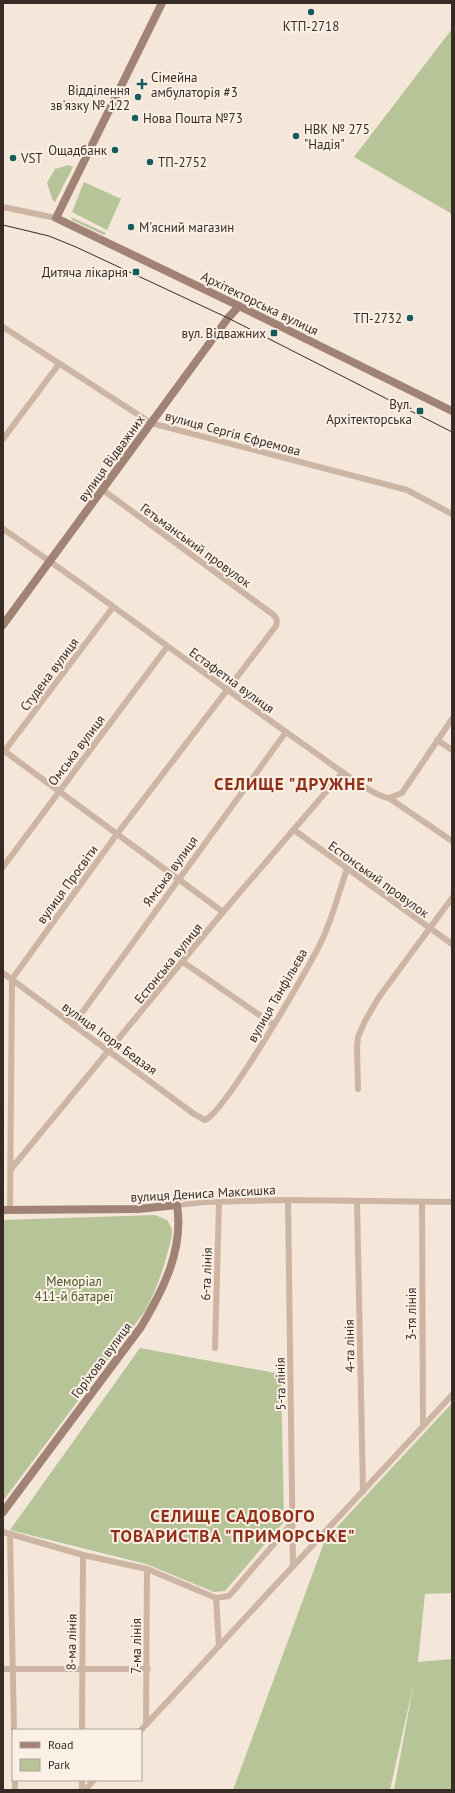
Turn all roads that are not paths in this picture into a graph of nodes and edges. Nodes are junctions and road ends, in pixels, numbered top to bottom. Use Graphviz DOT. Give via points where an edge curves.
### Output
graph roads {
  1 [pos="162,3"];
  2 [pos="3,207"];
  3 [pos="56,218"];
  4 [pos="239,306"];
  5 [pos="3,327"];
  6 [pos="59,364"];
  7 [pos="452,412"];
  8 [pos="151,423"];
  9 [pos="3,439"];
  10 [pos="103,490"];
  11 [pos="452,514"];
  12 [pos="3,529"];
  13 [pos="51,561"];
  14 [pos="112,607"];
  15 [pos="276,618"];
  16 [pos="3,625"];
  17 [pos="167,647"];
  18 [pos="228,690"];
  19 [pos="452,719"];
  20 [pos="286,732"];
  21 [pos="437,740"];
  22 [pos="452,750"];
  23 [pos="3,752"];
  24 [pos="343,772"];
  25 [pos="60,791"];
  26 [pos="389,798"];
  27 [pos="294,830"];
  28 [pos="117,834"];
  29 [pos="452,841"];
  30 [pos="3,867"];
  31 [pos="347,869"];
  32 [pos="178,878"];
  33 [pos="452,898"];
  34 [pos="223,912"];
  35 [pos="429,928"];
  36 [pos="452,944"];
  37 [pos="183,962"];
  38 [pos="3,973"];
  39 [pos="12,979"];
  40 [pos="274,1024"];
  41 [pos="73,1025"];
  42 [pos="109,1051"];
  43 [pos="358,1089"];
  44 [pos="206,1120"];
  45 [pos="11,1169"];
  46 [pos="288,1200"];
  47 [pos="357,1201"];
  48 [pos="219,1202"];
  49 [pos="422,1202"];
  50 [pos="452,1202"];
  51 [pos="177,1205"];
  52 [pos="6,1210"];
  53 [pos="214,1348"];
  54 [pos="452,1395"];
  55 [pos="423,1426"];
  56 [pos="363,1491"];
  57 [pos="3,1512"];
  58 [pos="292,1524"];
  59 [pos="6,1533"];
  60 [pos="83,1555"];
  61 [pos="293,1566"];
  62 [pos="147,1569"];
  63 [pos="216,1598"];
  64 [pos="219,1646"];
  65 [pos="3,1668"];
  66 [pos="14,1669"];
  67 [pos="148,1669"];
  68 [pos="82,1670"];
  69 [pos="146,1724"];
  70 [pos="14,1729"];
  71 [pos="82,1729"];
  72 [pos="142,1729"];
  73 [pos="93,1781"];
  74 [pos="84,1790"];
  1 -- 3 [label="street"];
  2 -- 3 [label="street"];
  3 -- 4 [label="street, Архітекторська вулиця"];
  4 -- 7 [label="street, Архітекторська вулиця"];
  4 -- 8 [label="street, вулиця Відважних"];
  5 -- 6 [label="street, вулиця Сергія Єфремова"];
  6 -- 8 [label="street, вулиця Сергія Єфремова"];
  6 -- 9 [label="street"];
  8 -- 10 [label="street, вулиця Відважних"];
  8 -- 11 [label="street, вулиця Сергія Єфремова" via="407,490"];
  10 -- 13 [label="street, вулиця Відважних"];
  10 -- 15 [label="street, Гетьманський провулок"];
  12 -- 13 [label="street, Естафетна вулиця"];
  13 -- 14 [label="street, Естафетна вулиця"];
  13 -- 16 [label="street, вулиця Відважних"];
  14 -- 17 [label="street, Естафетна вулиця"];
  14 -- 23 [label="street, Студена вулиця"];
  15 -- 18 [label="street, вулиця Просвіти" via="276,626"];
  17 -- 18 [label="street, Естафетна вулиця"];
  17 -- 25 [label="street, Омська вулиця"];
  18 -- 20 [label="street, Естафетна вулиця"];
  18 -- 28 [label="street, вулиця Просвіти"];
  19 -- 21 [label="street"];
  20 -- 24 [label="street, Естафетна вулиця"];
  20 -- 32 [label="street, Ямська вулиця"];
  21 -- 22 [label="street"];
  21 -- 26 [label="street" via="402,793"];
  23 -- 25 [label="street"];
  24 -- 26 [label="street, Естафетна вулиця" via="380,796"];
  24 -- 27 [label="street, Естонська вулиця"];
  25 -- 28 [label="street"];
  25 -- 30 [label="street, Омська вулиця"];
  26 -- 29 [label="street, Естафетна вулиця"];
  27 -- 31 [label="street, Естонський провулок"];
  27 -- 34 [label="street, Естонська вулиця"];
  28 -- 32 [label="street"];
  28 -- 39 [label="street, вулиця Просвіти"];
  31 -- 35 [label="street, Естонський провулок"];
  31 -- 40 [label="street, вулиця Танфільєва" via="323,939"];
  32 -- 34 [label="street"];
  32 -- 41 [label="street, Ямська вулиця"];
  33 -- 35 [label="street"];
  34 -- 37 [label="street, Естонська вулиця"];
  35 -- 36 [label="street, Естонський провулок"];
  35 -- 43 [label="street" via="379,997 360,1030 357,1047"];
  37 -- 40 [label="street"];
  37 -- 42 [label="street, Естонська вулиця"];
  38 -- 39 [label="street, вулиця Ігоря Бедзая"];
  39 -- 41 [label="street, вулиця Ігоря Бедзая"];
  39 -- 45 [label="street"];
  40 -- 44 [label="street, вулиця Танфільєва" via="238,1082 214,1114"];
  41 -- 42 [label="street, вулиця Ігоря Бедзая"];
  42 -- 44 [label="street, вулиця Ігоря Бедзая" via="194,1114"];
  42 -- 45 [label="street, Естонська вулиця"];
  45 -- 52 [label="street"];
  46 -- 47 [label="street, вулиця Дениса Максишка"];
  46 -- 48 [label="street, вулиця Дениса Максишка"];
  46 -- 58 [label="street, 5-та лінія"];
  47 -- 49 [label="street, вулиця Дениса Максишка"];
  47 -- 56 [label="street, 4-та лінія"];
  48 -- 51 [label="street, вулиця Дениса Максишка"];
  48 -- 53 [label="street, 6-та лінія"];
  49 -- 50 [label="street, вулиця Дениса Максишка"];
  49 -- 55 [label="street, 3-тя лінія"];
  51 -- 52 [label="street, вулиця Дениса Максишка" via="138,1209"];
  51 -- 57 [label="street, Горіхова вулиця" via="178,1243 154,1305 141,1327"];
  54 -- 55 [label="street"];
  55 -- 56 [label="street"];
  56 -- 61 [label="street"];
  58 -- 61 [label="street, 5-та лінія"];
  58 -- 63 [label="street" via="229,1596"];
  59 -- 60 [label="street"];
  59 -- 66 [label="street"];
  60 -- 62 [label="street"];
  60 -- 68 [label="street, 8-ма лінія"];
  61 -- 64 [label="street"];
  62 -- 63 [label="street"];
  62 -- 67 [label="street, 7-ма лінія"];
  63 -- 64 [label="street"];
  64 -- 69 [label="street"];
  65 -- 66 [label="street"];
  66 -- 68 [label="street"];
  66 -- 70 [label="street"];
  67 -- 68 [label="street"];
  67 -- 69 [label="street, 7-ма лінія"];
  68 -- 71 [label="street, 8-ма лінія"];
  69 -- 72 [label="street"];
  73 -- 74 [label="street"];
}
